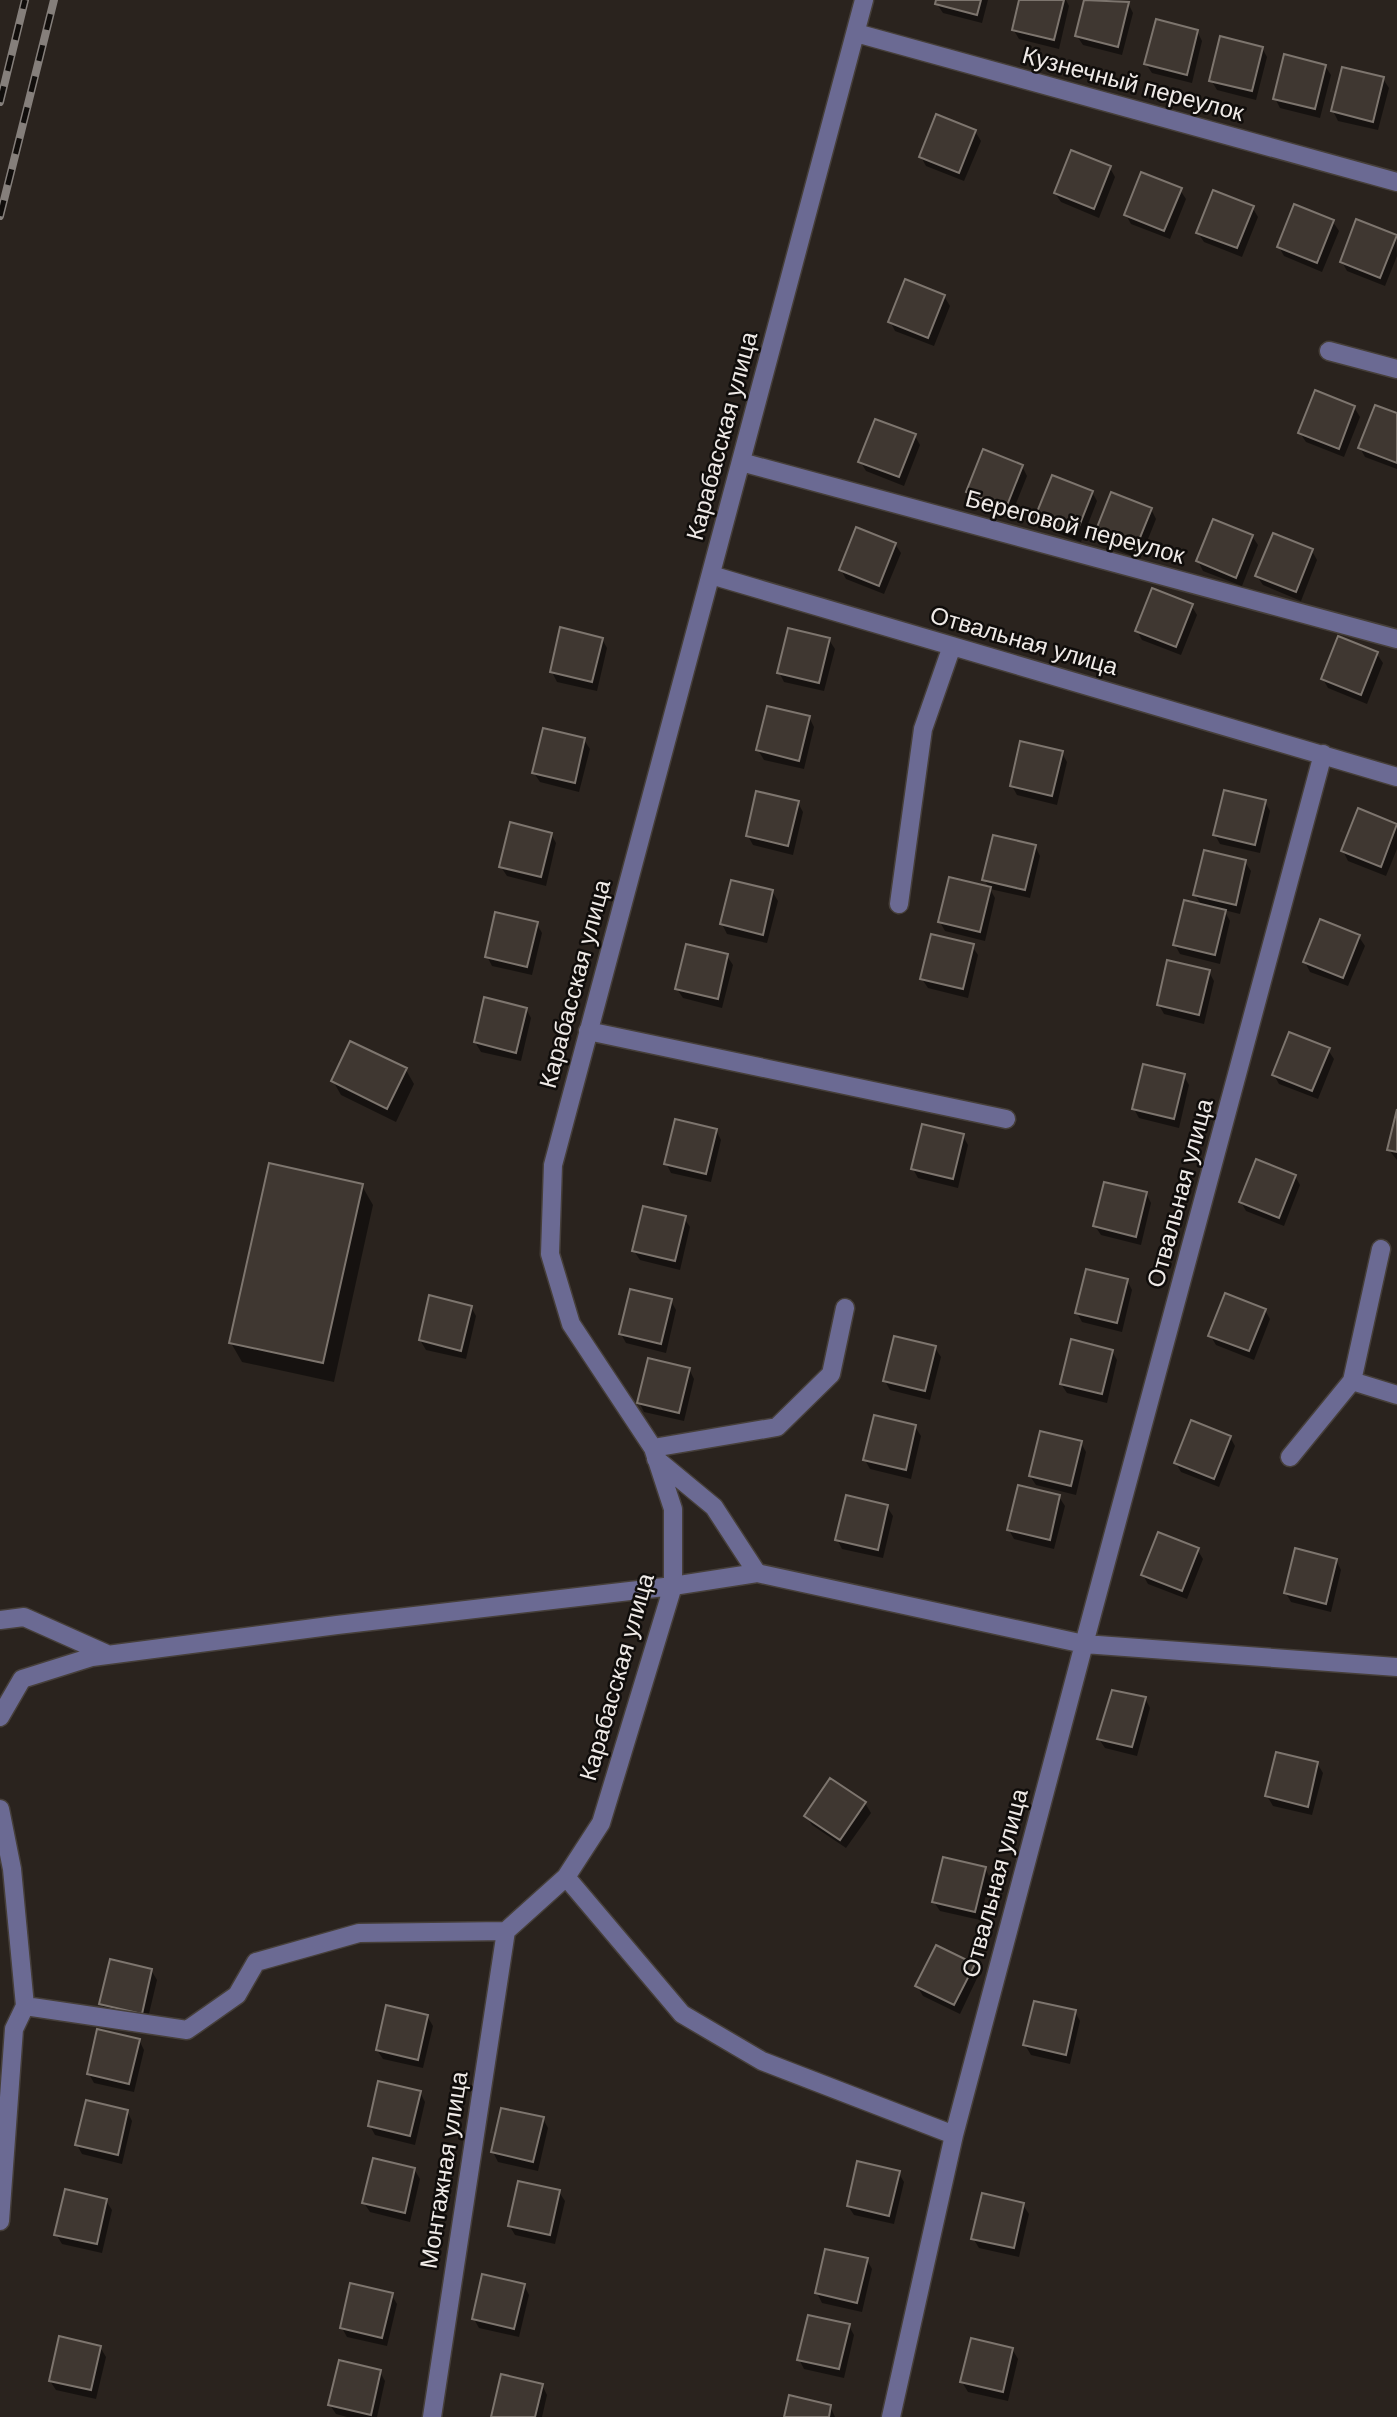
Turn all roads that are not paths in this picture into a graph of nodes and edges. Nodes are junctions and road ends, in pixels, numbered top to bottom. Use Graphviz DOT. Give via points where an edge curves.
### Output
graph roads {
  1 [pos="864,0"];
  2 [pos="856,33"];
  3 [pos="1397,182"];
  4 [pos="1329,351"];
  5 [pos="1397,369"];
  6 [pos="741,462"];
  7 [pos="711,575"];
  8 [pos="1397,639"];
  9 [pos="952,646"];
  10 [pos="1323,754"];
  11 [pos="1397,777"];
  12 [pos="899,904"];
  13 [pos="588,1031"];
  14 [pos="1006,1119"];
  15 [pos="1381,1249"];
  16 [pos="845,1308"];
  17 [pos="1352,1381"];
  18 [pos="1397,1395"];
  19 [pos="655,1453"];
  20 [pos="1290,1457"];
  21 [pos="757,1573"];
  22 [pos="673,1586"];
  23 [pos="2,1625"];
  24 [pos="1084,1644"];
  25 [pos="109,1655"];
  26 [pos="1397,1667"];
  27 [pos="0,1717"];
  28 [pos="0,1809"];
  29 [pos="566,1877"];
  30 [pos="506,1931"];
  31 [pos="25,2006"];
  32 [pos="954,2136"];
  33 [pos="0,2221"];
  34 [pos="432,2417"];
  35 [pos="891,2417"];
  1 -- 2 [label="street, Карабасская улица"];
  2 -- 3 [label="street, Кузнечный переулок"];
  2 -- 6 [label="street, Карабасская улица"];
  4 -- 5 [label="street"];
  6 -- 7 [label="street, Карабасская улица"];
  6 -- 8 [label="street, Береговой переулок"];
  7 -- 9 [label="street, Отвальная улица"];
  7 -- 13 [label="street, Карабасская улица"];
  9 -- 10 [label="street, Отвальная улица"];
  9 -- 12 [label="street" via="923,729"];
  10 -- 11 [label="street, Отвальная улица"];
  10 -- 24 [label="street, Отвальная улица"];
  13 -- 14 [label="street"];
  13 -- 19 [label="street, Карабасская улица" via="553,1165 550,1254 571,1324"];
  15 -- 17 [label="street"];
  16 -- 19 [label="street" via="831,1374 777,1427"];
  17 -- 18 [label="street"];
  17 -- 20 [label="street"];
  19 -- 21 [label="street" via="715,1507"];
  19 -- 22 [label="street, Карабасская улица" via="673,1509"];
  21 -- 22 [label="street"];
  21 -- 24 [label="street"];
  22 -- 25 [label="street"];
  22 -- 29 [label="street, Карабасская улица" via="600,1823"];
  23 -- 25 [label="street" via="24,1617"];
  24 -- 26 [label="street"];
  24 -- 32 [label="street, Отвальная улица"];
  25 -- 27 [label="street" via="22,1679"];
  28 -- 31 [label="street" via="12,1869"];
  29 -- 30 [label="street, Карабасская улица"];
  29 -- 32 [label="street" via="682,2014 762,2061"];
  30 -- 31 [label="street" via="359,1933 256,1962 237,1995 187,2030"];
  30 -- 34 [label="street, Монтажная улица"];
  31 -- 33 [label="street" via="14,2029"];
  32 -- 35 [label="street, Отвальная улица"];
}
